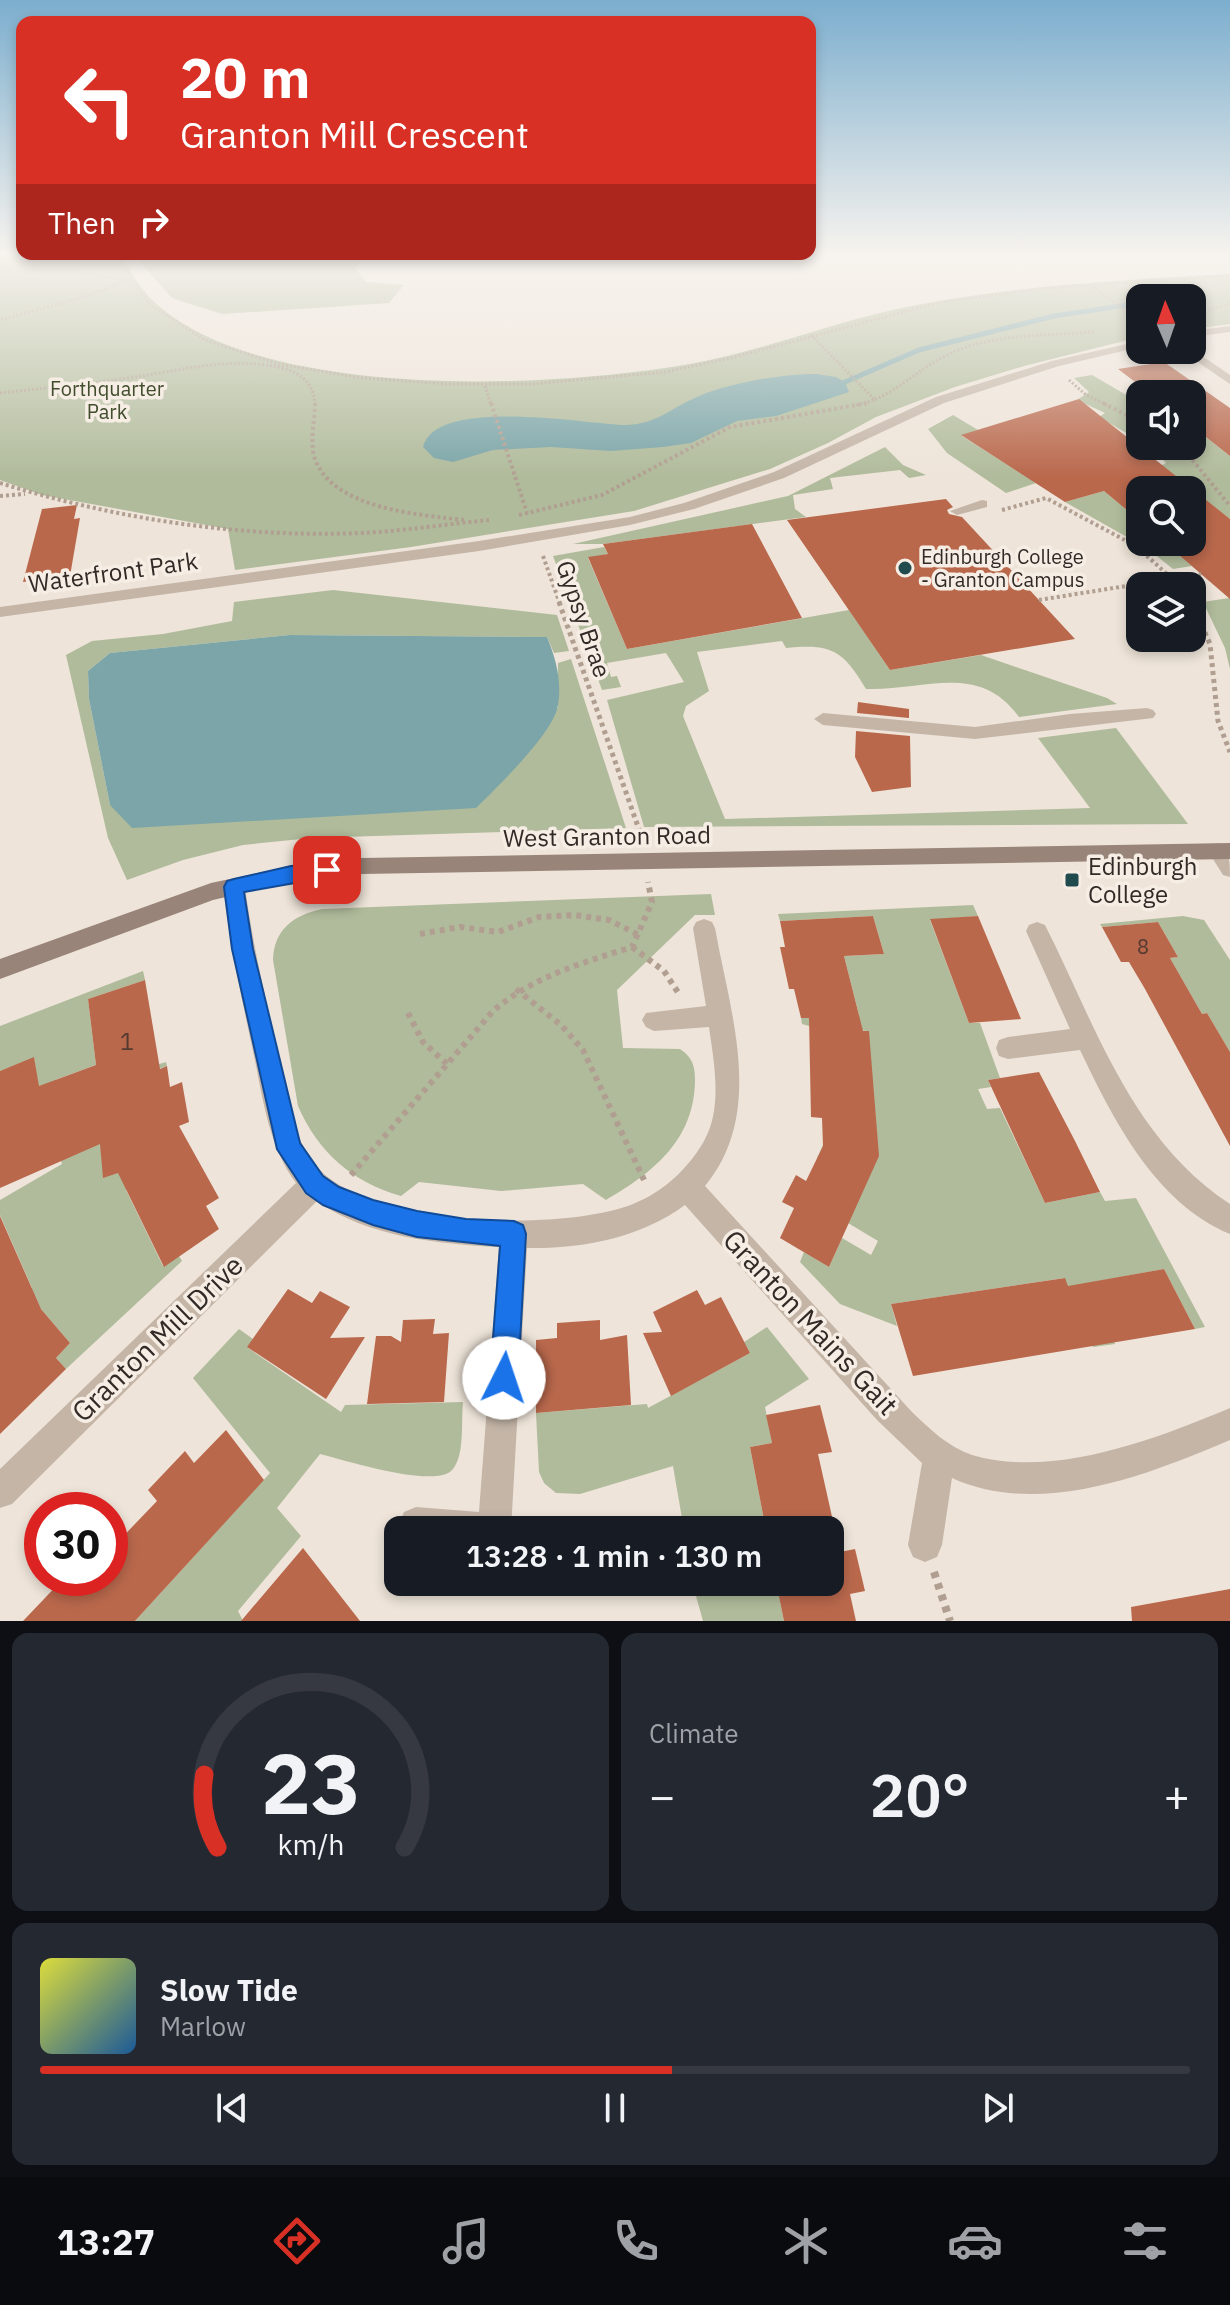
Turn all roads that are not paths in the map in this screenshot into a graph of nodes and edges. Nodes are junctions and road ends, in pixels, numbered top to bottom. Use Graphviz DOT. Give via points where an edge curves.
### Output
graph roads {
  1 [pos="1230,329"];
  2 [pos="1206,332"];
  3 [pos="1126,347"];
  4 [pos="1206,364"];
  5 [pos="1230,380"];
  6 [pos="989,508"];
  7 [pos="957,511"];
  8 [pos="0,612"];
  9 [pos="1147,714"];
  10 [pos="823,719"];
  11 [pos="1226,857"];
  12 [pos="234,887"];
  13 [pos="704,928"];
  14 [pos="1037,931"];
  15 [pos="0,969"];
  16 [pos="718,1016"];
  17 [pos="654,1020"];
  18 [pos="1088,1038"];
  19 [pos="1008,1048"];
  20 [pos="686,1186"];
  21 [pos="323,1190"];
  22 [pos="1230,1220"];
  23 [pos="514,1234"];
  24 [pos="1230,1424"];
  25 [pos="939,1456"];
  26 [pos="0,1492"];
  27 [pos="493,1516"];
  28 [pos="925,1545"];
  1 -- 2 [label="street"];
  3 -- 8 [label="street, Waterfront Park" via="1056,363 901,416 744,488 630,521"];
  4 -- 5 [label="street"];
  6 -- 7 [label="street"];
  9 -- 10 [label="street" via="975,733"];
  11 -- 12 [label="street, West Granton Road" via="362,866"];
  12 -- 15 [label="street, West Granton Road"];
  12 -- 21 [label="street" via="242,949 289,1149"];
  13 -- 16 [label="street"];
  14 -- 18 [label="street"];
  16 -- 17 [label="street"];
  16 -- 20 [label="street" via="729,1093 725,1122 708,1160"];
  18 -- 19 [label="street"];
  18 -- 22 [label="street" via="1158,1158"];
  20 -- 23 [label="street" via="656,1208 599,1228"];
  20 -- 25 [label="street, Granton Mains Gait"];
  21 -- 23 [label="street" via="417,1224"];
  21 -- 26 [label="street, Granton Mill Drive"];
  23 -- 27 [label="street"];
  24 -- 25 [label="street, Granton Mains Gait" via="1158,1454 1075,1473 1009,1476"];
  25 -- 28 [label="street"];
}
